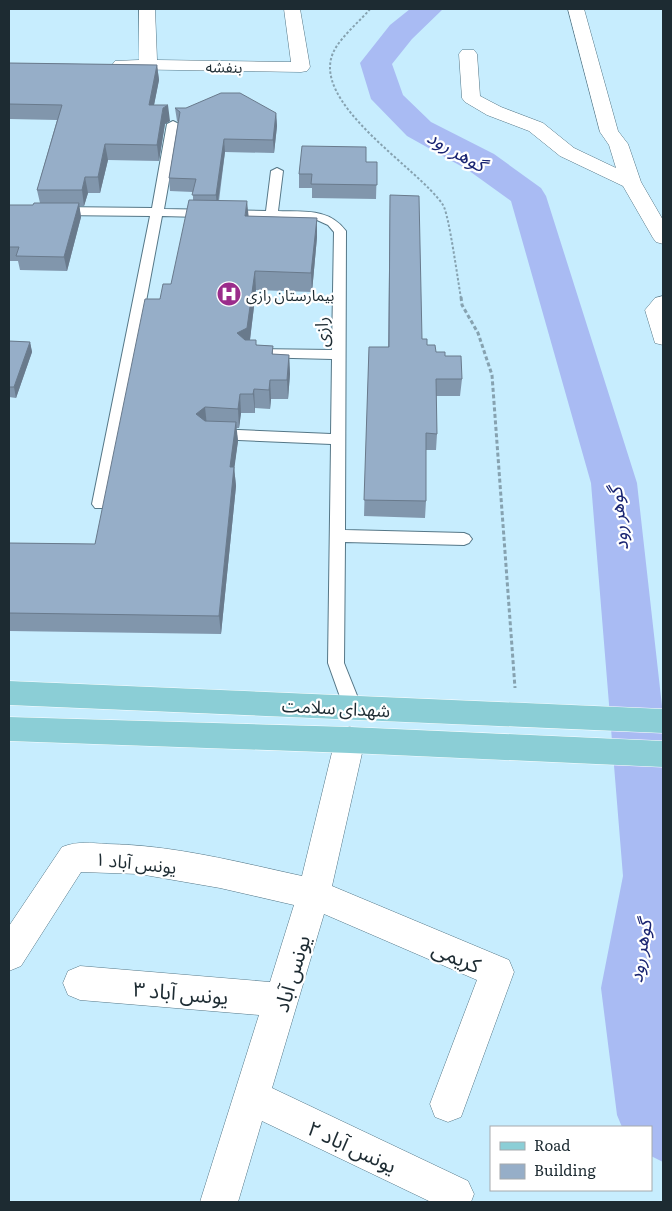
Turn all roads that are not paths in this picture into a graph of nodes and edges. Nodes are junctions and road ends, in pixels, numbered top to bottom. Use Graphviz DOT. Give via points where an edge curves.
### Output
graph roads {
  1 [pos="148,9"];
  2 [pos="292,9"];
  3 [pos="576,9"];
  4 [pos="468,54"];
  5 [pos="108,65"];
  6 [pos="148,65"];
  7 [pos="173,124"];
  8 [pos="277,171"];
  9 [pos="631,182"];
  10 [pos="48,211"];
  11 [pos="157,212"];
  12 [pos="272,215"];
  13 [pos="663,238"];
  14 [pos="662,303"];
  15 [pos="663,338"];
  16 [pos="247,352"];
  17 [pos="338,355"];
  18 [pos="207,433"];
  19 [pos="338,439"];
  20 [pos="100,504"];
  21 [pos="337,536"];
  22 [pos="464,539"];
  23 [pos="9,693"];
  24 [pos="663,721"];
  25 [pos="352,724"];
  26 [pos="9,729"];
  27 [pos="663,754"];
  28 [pos="314,894"];
  29 [pos="9,955"];
  30 [pos="80,983"];
  31 [pos="282,1000"];
  32 [pos="251,1097"];
  33 [pos="448,1104"];
  34 [pos="455,1194"];
  35 [pos="219,1202"];
  1 -- 6 [label="street"];
  2 -- 6 [label="street, بنفشه" via="300,67"];
  3 -- 9 [label="street" via="609,132 618,144"];
  4 -- 9 [label="street" via="471,98 536,126 568,152"];
  5 -- 6 [label="street, بنفشه"];
  7 -- 11 [label="lane"];
  8 -- 12 [label="lane"];
  9 -- 13 [label="street"];
  10 -- 11 [label="lane, رازی"];
  11 -- 12 [label="lane, رازی"];
  11 -- 20 [label="lane"];
  12 -- 17 [label="lane, رازی" via="319,216 332,222 340,231"];
  14 -- 15 [label="street" via="656,310"];
  16 -- 17 [label="lane"];
  17 -- 19 [label="lane, رازی"];
  18 -- 19 [label="lane"];
  19 -- 21 [label="lane, رازی"];
  21 -- 22 [label="lane"];
  21 -- 25 [label="lane, رازی" via="336,663"];
  23 -- 25 [label="main road, شهدای سلامت"];
  24 -- 25 [label="main road, شهدای سلامت" via="517,716"];
  25 -- 26 [label="main road, شهدای سلامت"];
  25 -- 27 [label="main road, شهدای سلامت" via="555,749"];
  25 -- 28 [label="street, یونس آباد"];
  28 -- 29 [label="street, یونس آباد ۱" via="139,859 73,857"];
  28 -- 31 [label="street, یونس آباد"];
  28 -- 33 [label="street, کریمی" via="497,972"];
  30 -- 31 [label="street, یونس آباد ۳"];
  31 -- 32 [label="street, یونس آباد"];
  32 -- 34 [label="street, یونس آباد ۲"];
  32 -- 35 [label="street, یونس آباد"];
}
